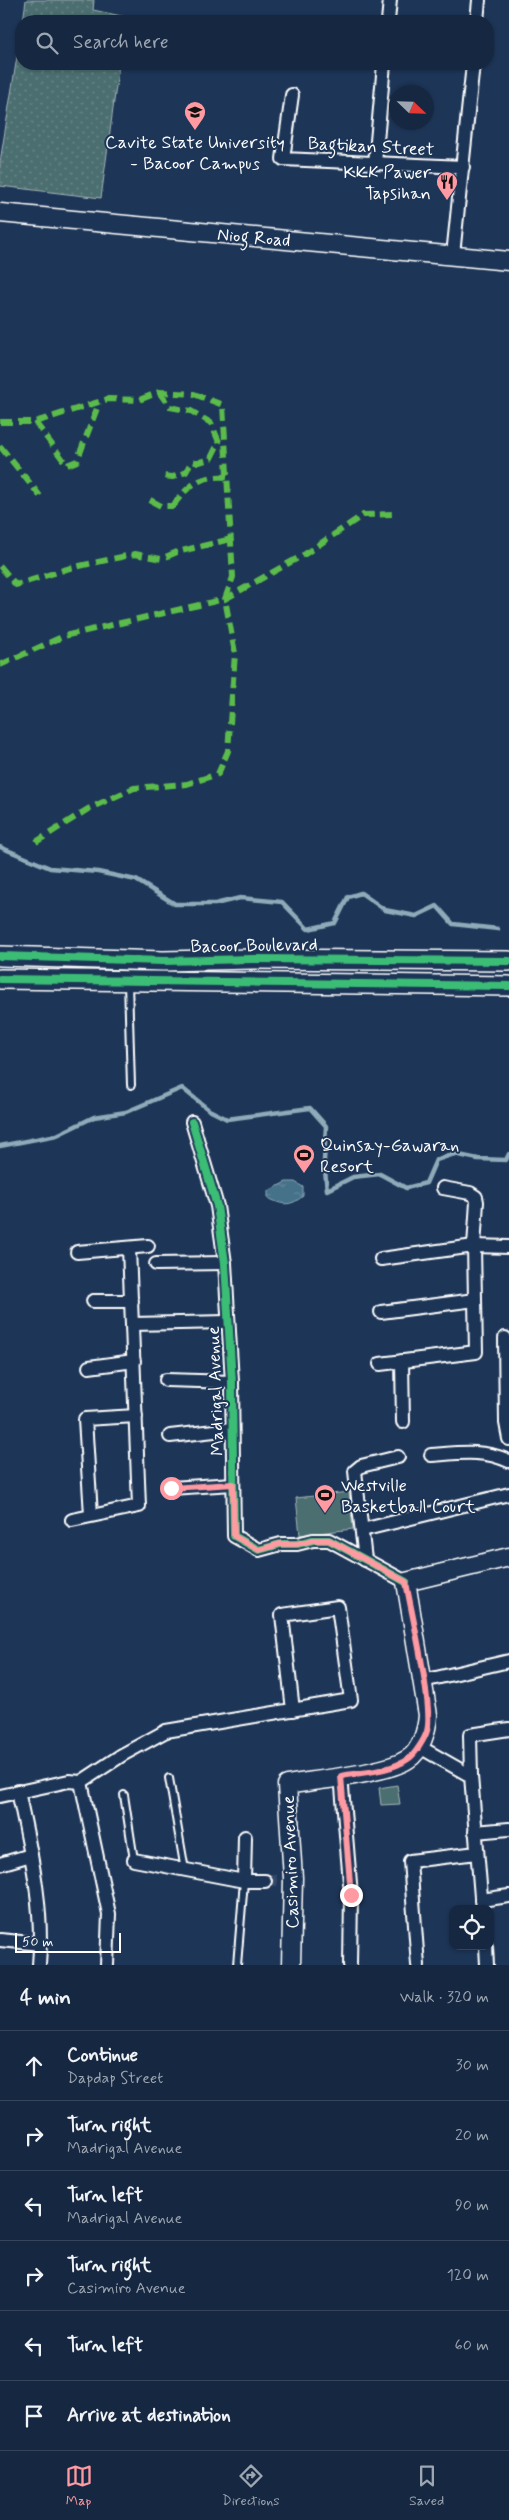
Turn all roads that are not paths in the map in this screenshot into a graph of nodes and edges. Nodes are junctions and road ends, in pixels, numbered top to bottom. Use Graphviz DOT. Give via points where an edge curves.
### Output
graph roads {
  1 [pos="390,0"];
  2 [pos="479,0"];
  3 [pos="389,15"];
  4 [pos="478,15"];
  5 [pos="384,70"];
  6 [pos="472,70"];
  7 [pos="292,94"];
  8 [pos="376,163"];
  9 [pos="463,167"];
  10 [pos="0,213"];
  11 [pos="454,255"];
  12 [pos="509,261"];
  13 [pos="0,956"];
  14 [pos="509,961"];
  15 [pos="0,979"];
  16 [pos="128,981"];
  17 [pos="509,986"];
  18 [pos="131,1085"];
  19 [pos="192,1122"];
  20 [pos="443,1188"];
  21 [pos="148,1246"];
  22 [pos="474,1246"];
  23 [pos="509,1247"];
  24 [pos="129,1248"];
  25 [pos="77,1252"];
  26 [pos="381,1259"];
  27 [pos="226,1263"];
  28 [pos="156,1264"];
  29 [pos="475,1300"];
  30 [pos="93,1301"];
  31 [pos="132,1301"];
  32 [pos="381,1312"];
  33 [pos="228,1322"];
  34 [pos="132,1324"];
  35 [pos="505,1338"];
  36 [pos="134,1361"];
  37 [pos="402,1362"];
  38 [pos="380,1364"];
  39 [pos="88,1367"];
  40 [pos="166,1380"];
  41 [pos="232,1382"];
  42 [pos="136,1416"];
  43 [pos="403,1422"];
  44 [pos="232,1430"];
  45 [pos="170,1436"];
  46 [pos="509,1439"];
  47 [pos="431,1456"];
  48 [pos="398,1457"];
  49 [pos="509,1461"];
  50 [pos="233,1484"];
  51 [pos="171,1488"];
  52 [pos="509,1494"];
  53 [pos="91,1515"];
  54 [pos="72,1520"];
  55 [pos="362,1530"];
  56 [pos="509,1557"];
  57 [pos="365,1560"];
  58 [pos="406,1582"];
  59 [pos="509,1661"];
  60 [pos="424,1681"];
  61 [pos="293,1710"];
  62 [pos="509,1729"];
  63 [pos="418,1746"];
  64 [pos="341,1776"];
  65 [pos="471,1776"];
  66 [pos="169,1778"];
  67 [pos="81,1782"];
  68 [pos="18,1792"];
  69 [pos="124,1795"];
  70 [pos="0,1796"];
  71 [pos="509,1829"];
  72 [pos="475,1832"];
  73 [pos="245,1837"];
  74 [pos="477,1853"];
  75 [pos="31,1855"];
  76 [pos="134,1860"];
  77 [pos="0,1864"];
  78 [pos="185,1870"];
  79 [pos="244,1881"];
  80 [pos="265,1881"];
  81 [pos="509,1896"];
  82 [pos="482,1904"];
  83 [pos="0,1940"];
  84 [pos="41,1944"];
  85 [pos="486,1950"];
  86 [pos="39,1965"];
  87 [pos="107,1965"];
  88 [pos="237,1965"];
  89 [pos="291,1965"];
  90 [pos="350,1965"];
  91 [pos="418,1965"];
  92 [pos="487,1965"];
  1 -- 3 [label="street"];
  2 -- 4 [label="street"];
  5 -- 8 [label="street"];
  6 -- 9 [label="street"];
  7 -- 8 [label="street, Bagtikan Street" via="283,159"];
  8 -- 9 [label="street, Bagtikan Street"];
  9 -- 11 [label="street"];
  10 -- 11 [label="street, Niog Road"];
  11 -- 12 [label="street, Niog Road"];
  13 -- 14 [label="main road, Bacoor Boulevard" via="163,961"];
  15 -- 16 [label="main road, Bacoor Boulevard"];
  16 -- 17 [label="main road, Bacoor Boulevard"];
  16 -- 18 [label="lane"];
  19 -- 27 [label="street, Madrigal Avenue" via="217,1206"];
  20 -- 22 [label="street" via="470,1193 476,1198"];
  21 -- 24 [label="street"];
  22 -- 23 [label="street"];
  22 -- 26 [label="street"];
  22 -- 29 [label="street"];
  24 -- 25 [label="street"];
  24 -- 31 [label="street"];
  27 -- 28 [label="street"];
  27 -- 33 [label="street, Madrigal Avenue"];
  29 -- 32 [label="street"];
  29 -- 37 [label="street" via="476,1352"];
  30 -- 31 [label="street"];
  31 -- 34 [label="street"];
  33 -- 34 [label="street"];
  33 -- 41 [label="street, Madrigal Avenue"];
  34 -- 36 [label="street"];
  35 -- 46 [label="street"];
  36 -- 39 [label="street"];
  36 -- 42 [label="street"];
  37 -- 38 [label="street"];
  37 -- 43 [label="street"];
  40 -- 41 [label="street"];
  41 -- 44 [label="street, Madrigal Avenue"];
  42 -- 53 [label="street" via="139,1506"];
  42 -- 53 [label="street" via="85,1419"];
  44 -- 45 [label="street"];
  44 -- 50 [label="street, Madrigal Avenue"];
  47 -- 49 [label="street" via="473,1452 494,1454"];
  48 -- 55 [label="street" via="360,1466 355,1471"];
  50 -- 51 [label="street"];
  50 -- 57 [label="street, Madrigal Avenue" via="234,1536 259,1550 280,1544 329,1540"];
  52 -- 55 [label="street"];
  53 -- 54 [label="street"];
  55 -- 57 [label="street"];
  56 -- 58 [label="street"];
  57 -- 58 [label="street, Madrigal Avenue"];
  58 -- 60 [label="street, Casimiro Avenue"];
  59 -- 60 [label="street"];
  60 -- 63 [label="street, Casimiro Avenue" via="427,1731"];
  61 -- 61 [label="street" via="282,1615 338,1607 351,1700"];
  61 -- 67 [label="street" via="166,1731"];
  62 -- 65 [label="street" via="470,1735"];
  63 -- 64 [label="street, Casimiro Avenue" via="410,1758 393,1767"];
  63 -- 65 [label="street"];
  64 -- 89 [label="street, Casimiro Avenue" via="287,1785"];
  64 -- 90 [label="street" via="351,1895"];
  65 -- 72 [label="street"];
  66 -- 78 [label="lane"];
  67 -- 68 [label="street" via="69,1781"];
  67 -- 87 [label="street" via="109,1914"];
  68 -- 70 [label="street"];
  68 -- 75 [label="street"];
  69 -- 76 [label="lane"];
  71 -- 72 [label="street"];
  72 -- 74 [label="street"];
  73 -- 79 [label="street"];
  74 -- 82 [label="street"];
  74 -- 91 [label="street" via="410,1861"];
  75 -- 77 [label="street"];
  75 -- 84 [label="street" via="38,1884"];
  76 -- 78 [label="street"];
  78 -- 79 [label="street"];
  79 -- 80 [label="street"];
  79 -- 88 [label="lane"];
  81 -- 82 [label="street"];
  83 -- 84 [label="street"];
  84 -- 86 [label="street"];
  85 -- 92 [label="street"];
}
